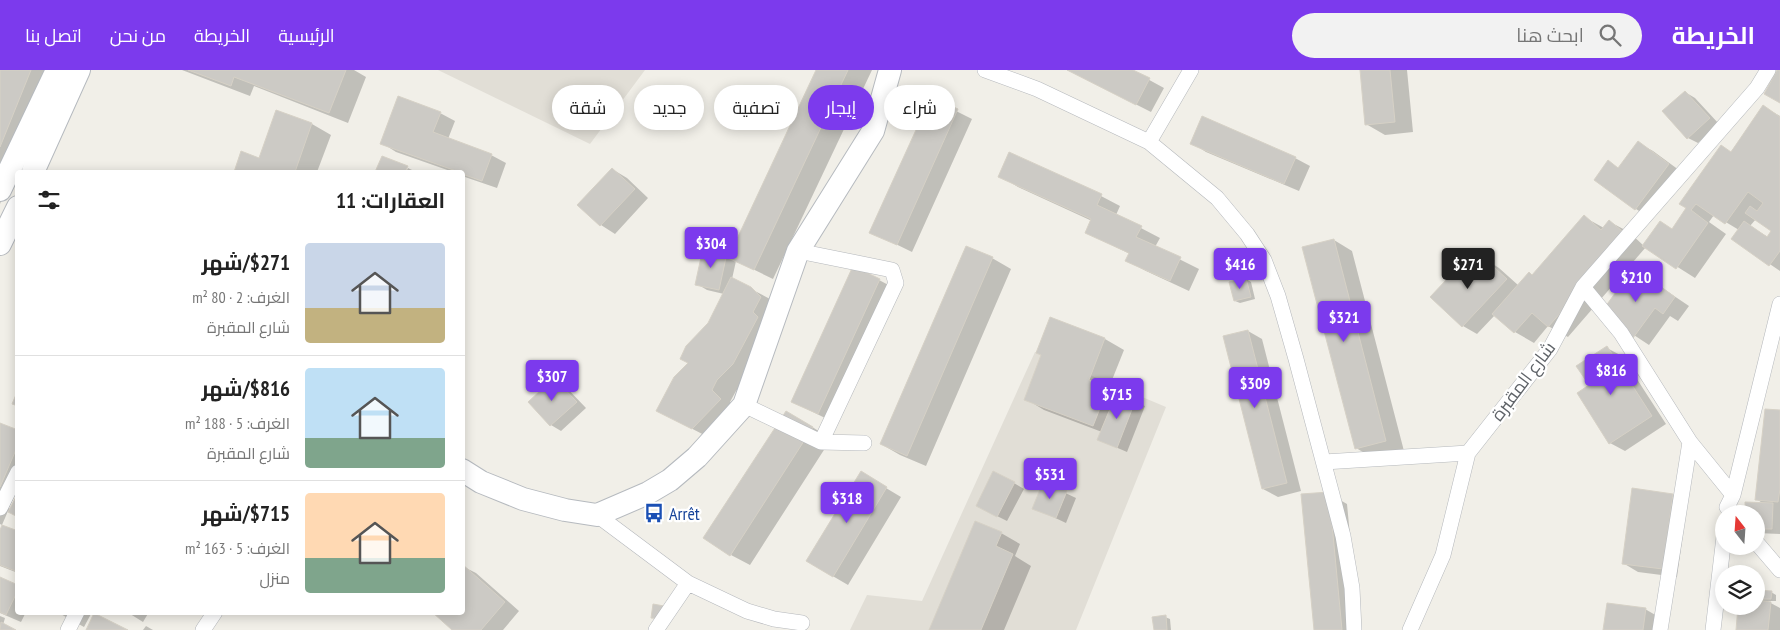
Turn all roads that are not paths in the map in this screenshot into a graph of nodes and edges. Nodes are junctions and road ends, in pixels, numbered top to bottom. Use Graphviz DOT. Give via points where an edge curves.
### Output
graph roads {
  1 [pos="57,70"];
  2 [pos="79,70"];
  3 [pos="890,70"];
  4 [pos="985,70"];
  5 [pos="1191,70"];
  6 [pos="1768,70"];
  7 [pos="1149,142"];
  8 [pos="34,170"];
  9 [pos="0,190"];
  10 [pos="12,214"];
  11 [pos="0,244"];
  12 [pos="798,251"];
  13 [pos="1583,287"];
  14 [pos="1780,304"];
  15 [pos="744,405"];
  16 [pos="822,442"];
  17 [pos="1690,442"];
  18 [pos="864,443"];
  19 [pos="1468,453"];
  20 [pos="1324,462"];
  21 [pos="465,472"];
  22 [pos="15,478"];
  23 [pos="1729,505"];
  24 [pos="1730,505"];
  25 [pos="0,508"];
  26 [pos="597,515"];
  27 [pos="1765,552"];
  28 [pos="1722,555"];
  29 [pos="1780,570"];
  30 [pos="688,583"];
  31 [pos="76,615"];
  32 [pos="213,615"];
  33 [pos="802,623"];
  34 [pos="68,630"];
  35 [pos="203,630"];
  36 [pos="656,630"];
  37 [pos="1354,630"];
  38 [pos="1410,630"];
  39 [pos="1660,630"];
  40 [pos="1712,630"];
  1 -- 9 [label="street"];
  2 -- 8 [label="street"];
  3 -- 12 [label="street" via="873,131"];
  4 -- 7 [label="street" via="1037,88"];
  5 -- 7 [label="street"];
  6 -- 13 [label="street, شارع المقبرة" via="1757,88"];
  7 -- 20 [label="street" via="1218,198 1264,260 1281,305"];
  10 -- 11 [label="street"];
  12 -- 15 [label="street"];
  12 -- 16 [label="street" via="892,270 896,283"];
  13 -- 17 [label="street" via="1621,333"];
  13 -- 19 [label="street, شارع المقبرة" via="1550,349"];
  14 -- 24 [label="street"];
  15 -- 16 [label="street"];
  15 -- 26 [label="street" via="697,457 670,480"];
  16 -- 18 [label="street"];
  17 -- 23 [label="street"];
  17 -- 39 [label="street"];
  19 -- 20 [label="street"];
  19 -- 38 [label="street, شارع المقبرة" via="1443,555"];
  20 -- 37 [label="street" via="1343,536 1352,588"];
  21 -- 26 [label="street" via="523,499"];
  22 -- 25 [label="street"];
  26 -- 30 [label="street"];
  27 -- 29 [label="street"];
  28 -- 40 [label="street"];
  30 -- 33 [label="street" via="747,611"];
  30 -- 36 [label="street"];
  31 -- 34 [label="street"];
  32 -- 35 [label="street"];
}
